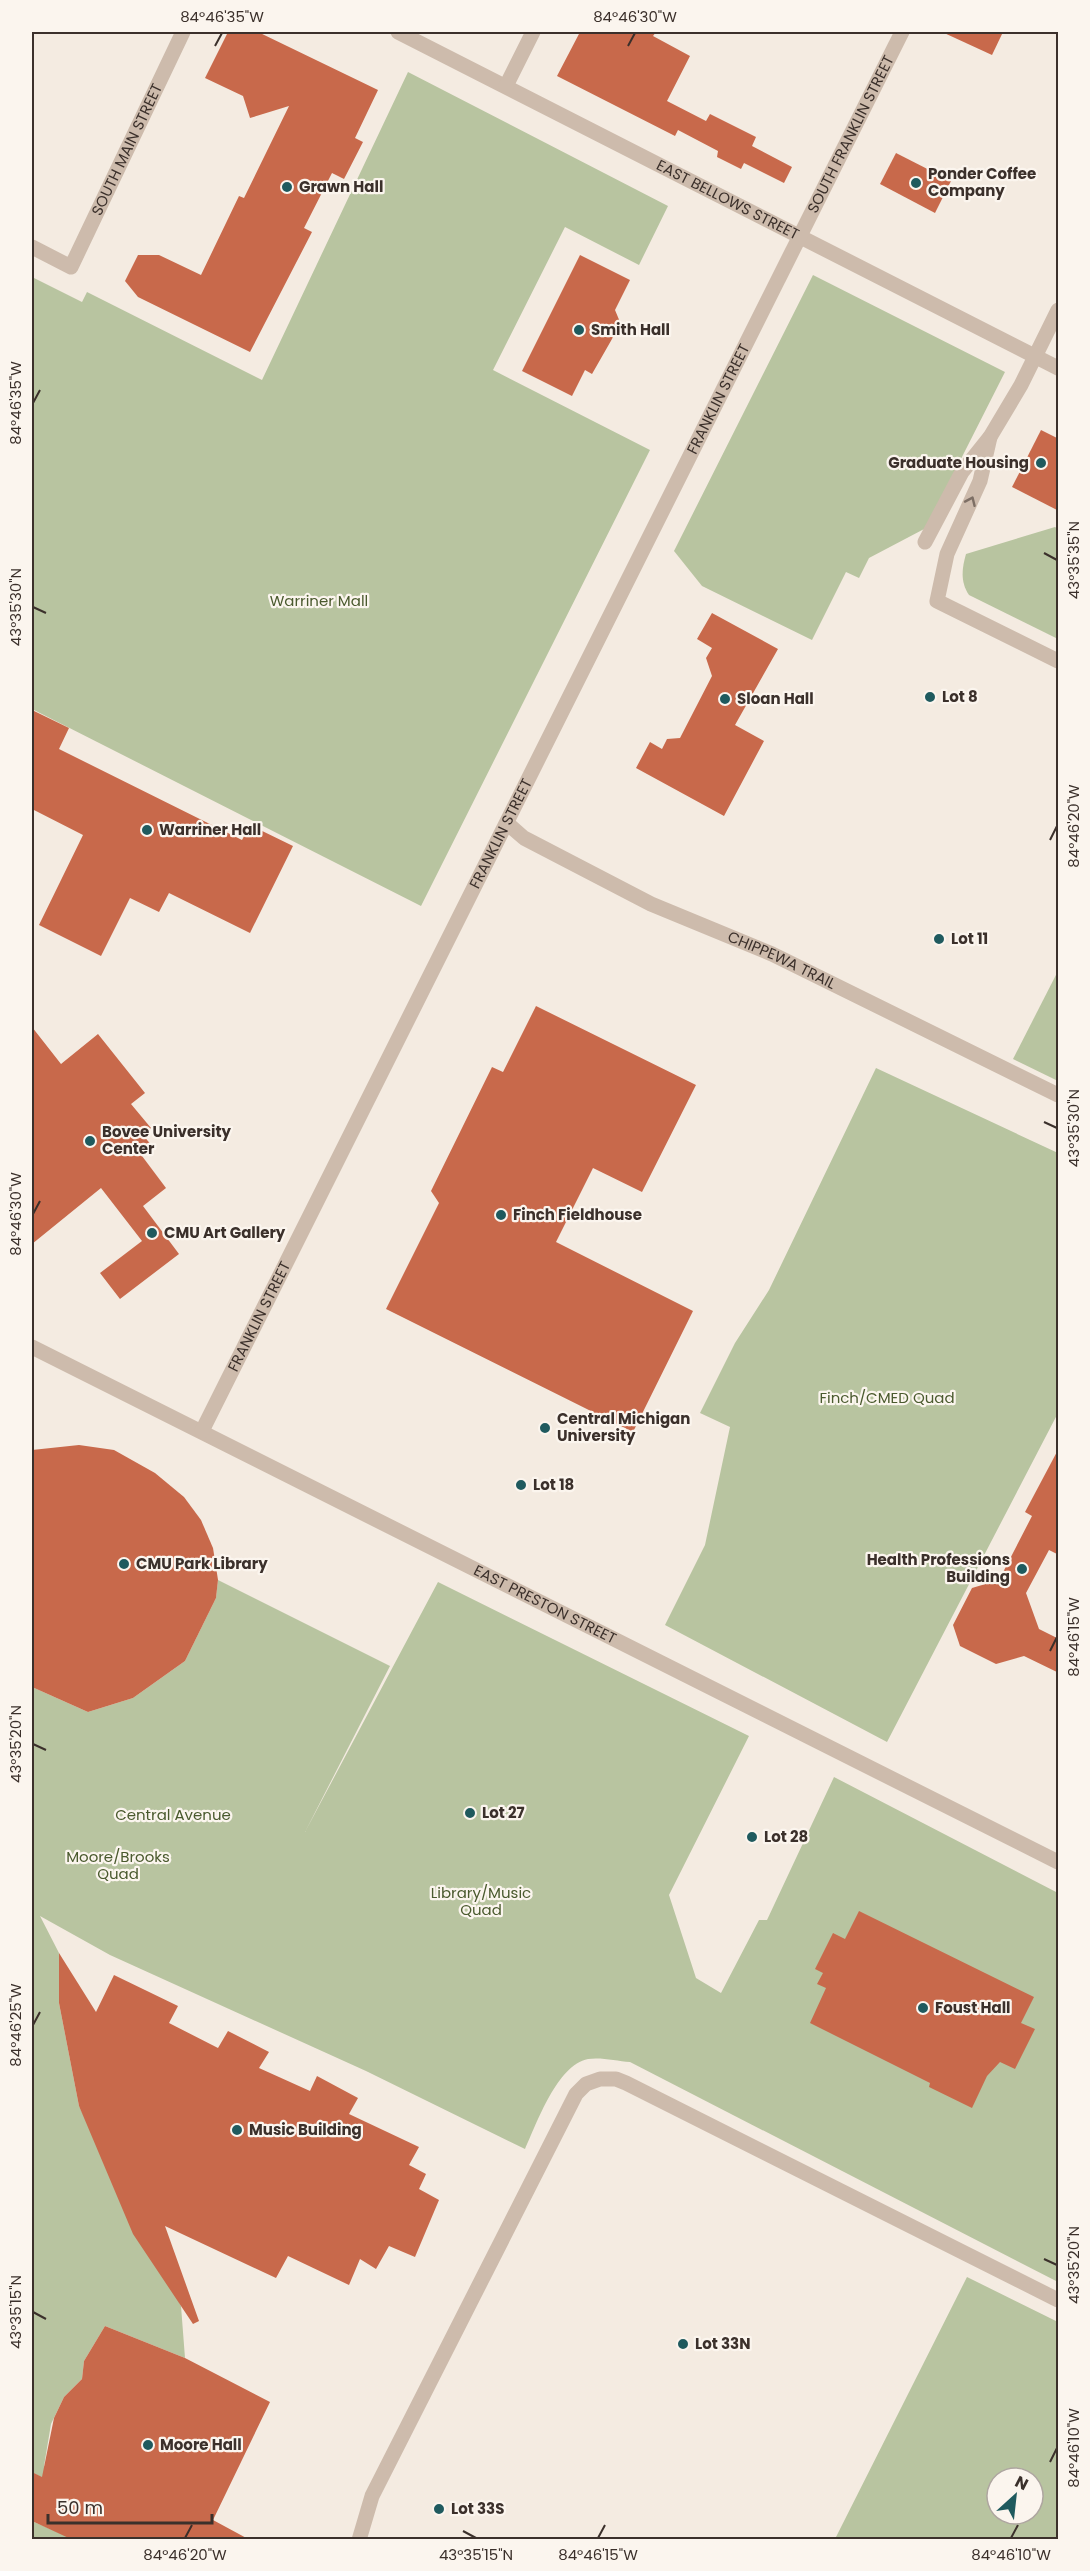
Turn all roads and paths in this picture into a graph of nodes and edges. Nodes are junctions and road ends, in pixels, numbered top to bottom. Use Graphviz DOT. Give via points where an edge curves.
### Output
graph roads {
  1 [pos="183,32"];
  2 [pos="398,32"];
  3 [pos="533,32"];
  4 [pos="902,32"];
  5 [pos="506,86"];
  6 [pos="800,237"];
  7 [pos="32,248"];
  8 [pos="1059,310"];
  9 [pos="1035,357"];
  10 [pos="1059,368"];
  11 [pos="990,437"];
  12 [pos="925,542"];
  13 [pos="1059,661"];
  14 [pos="507,823"];
  15 [pos="1059,1095"];
  16 [pos="32,1347"];
  17 [pos="202,1431"];
  18 [pos="1059,1862"];
  19 [pos="1059,2300"];
  20 [pos="359,2540"];
  1 -- 7 [label="street, SOUTH MAIN STREET" via="70,267"];
  2 -- 5 [label="street, EAST BELLOWS STREET"];
  3 -- 5 [label="street"];
  4 -- 6 [label="street, SOUTH FRANKLIN STREET"];
  5 -- 6 [label="street, EAST BELLOWS STREET"];
  6 -- 9 [label="street, EAST BELLOWS STREET"];
  6 -- 14 [label="street, FRANKLIN STREET"];
  8 -- 9 [label="street"];
  9 -- 10 [label="street, EAST BELLOWS STREET"];
  9 -- 11 [label="street"];
  11 -- 12 [label="street" via="962,472"];
  13 -- 11 [label="street, one-way" via="937,601 947,554 980,481"];
  14 -- 15 [label="street, CHIPPEWA TRAIL" via="525,838 651,904 772,954"];
  14 -- 17 [label="street, FRANKLIN STREET"];
  16 -- 17 [label="street, EAST PRESTON STREET"];
  17 -- 18 [label="street, EAST PRESTON STREET"];
  19 -- 20 [label="street" via="626,2083 608,2078 592,2080 576,2094 536,2170 372,2496"];
}
